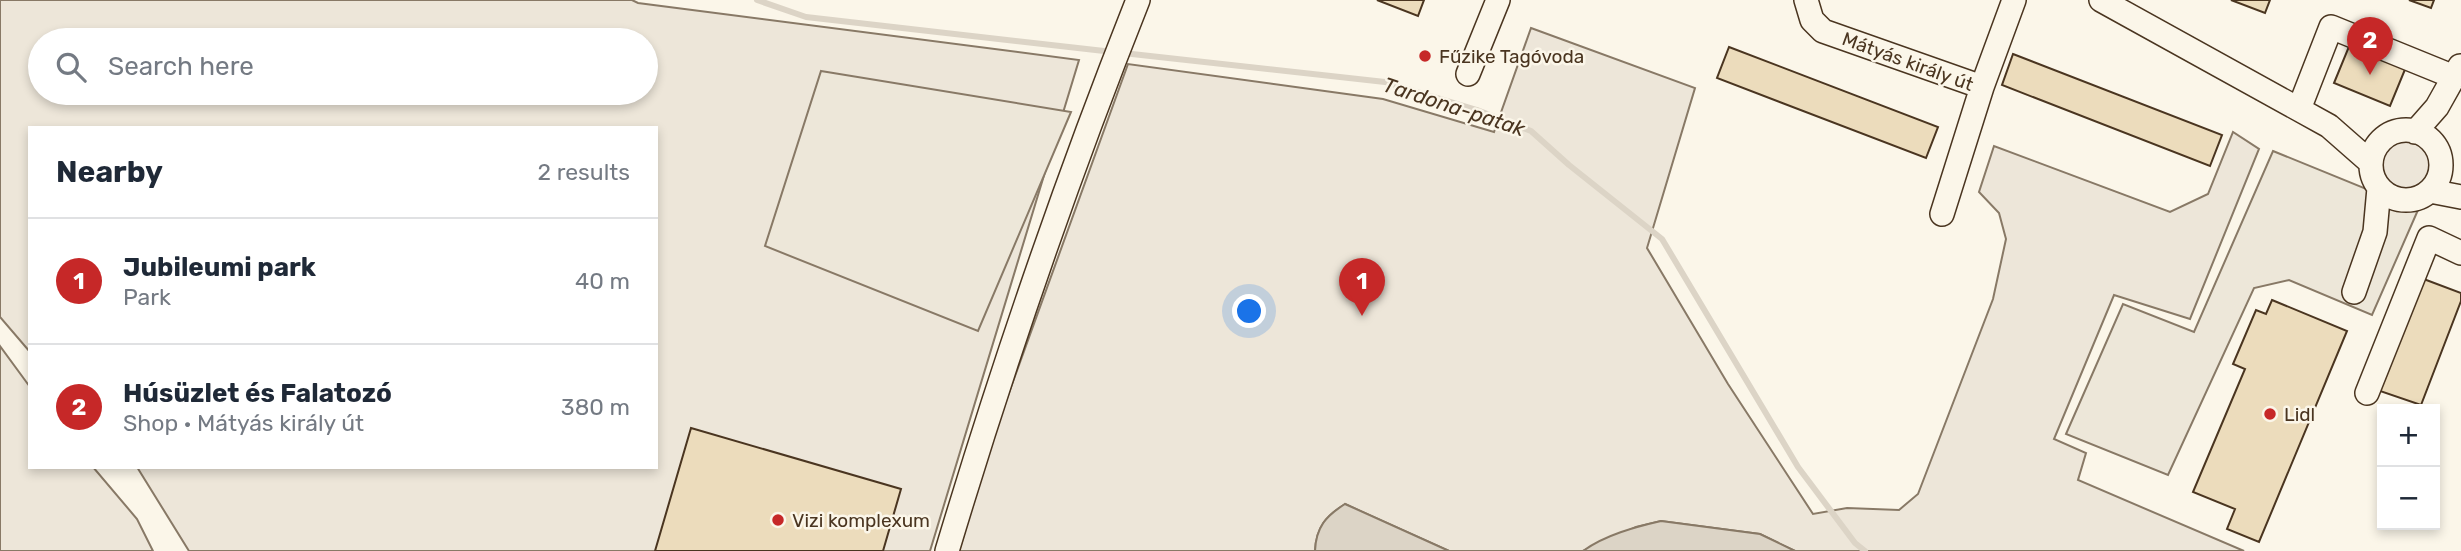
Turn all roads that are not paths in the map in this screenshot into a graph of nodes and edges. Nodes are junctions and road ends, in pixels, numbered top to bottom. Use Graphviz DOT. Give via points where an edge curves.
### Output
graph roads {
  1 [pos="1138,0"];
  2 [pos="1498,0"];
  3 [pos="1806,0"];
  4 [pos="2014,0"];
  5 [pos="2101,0"];
  6 [pos="2458,70"];
  7 [pos="1468,74"];
  8 [pos="1982,86"];
  9 [pos="2299,109"];
  10 [pos="2377,148"];
  11 [pos="2431,148"];
  12 [pos="2461,183"];
  13 [pos="2379,188"];
  14 [pos="2430,191"];
  15 [pos="2461,197"];
  16 [pos="2407,200"];
  17 [pos="1942,214"];
  18 [pos="2375,232"];
  19 [pos="2461,253"];
  20 [pos="2354,292"];
  21 [pos="2367,393"];
  22 [pos="947,551"];
  1 -- 22 [label="street" via="995,394"];
  2 -- 7 [label="street"];
  3 -- 8 [label="street, Mátyás király út" via="1812,20 1823,31"];
  4 -- 8 [label="street"];
  5 -- 9 [label="street"];
  6 -- 9 [label="street" via="2331,27"];
  6 -- 11 [label="street" via="2437,107"];
  8 -- 17 [label="street, Mátyás király út"];
  9 -- 10 [label="street"];
  10 -- 11 [label="street" via="2403,131"];
  10 -- 13 [label="street" via="2372,178"];
  11 -- 12 [label="street"];
  11 -- 14 [label="street" via="2437,182"];
  13 -- 16 [label="street"];
  13 -- 18 [label="street"];
  14 -- 15 [label="street"];
  14 -- 16 [label="street"];
  16 -- 18 [label="street"];
  18 -- 20 [label="street"];
  19 -- 21 [label="street" via="2429,238"];
}
